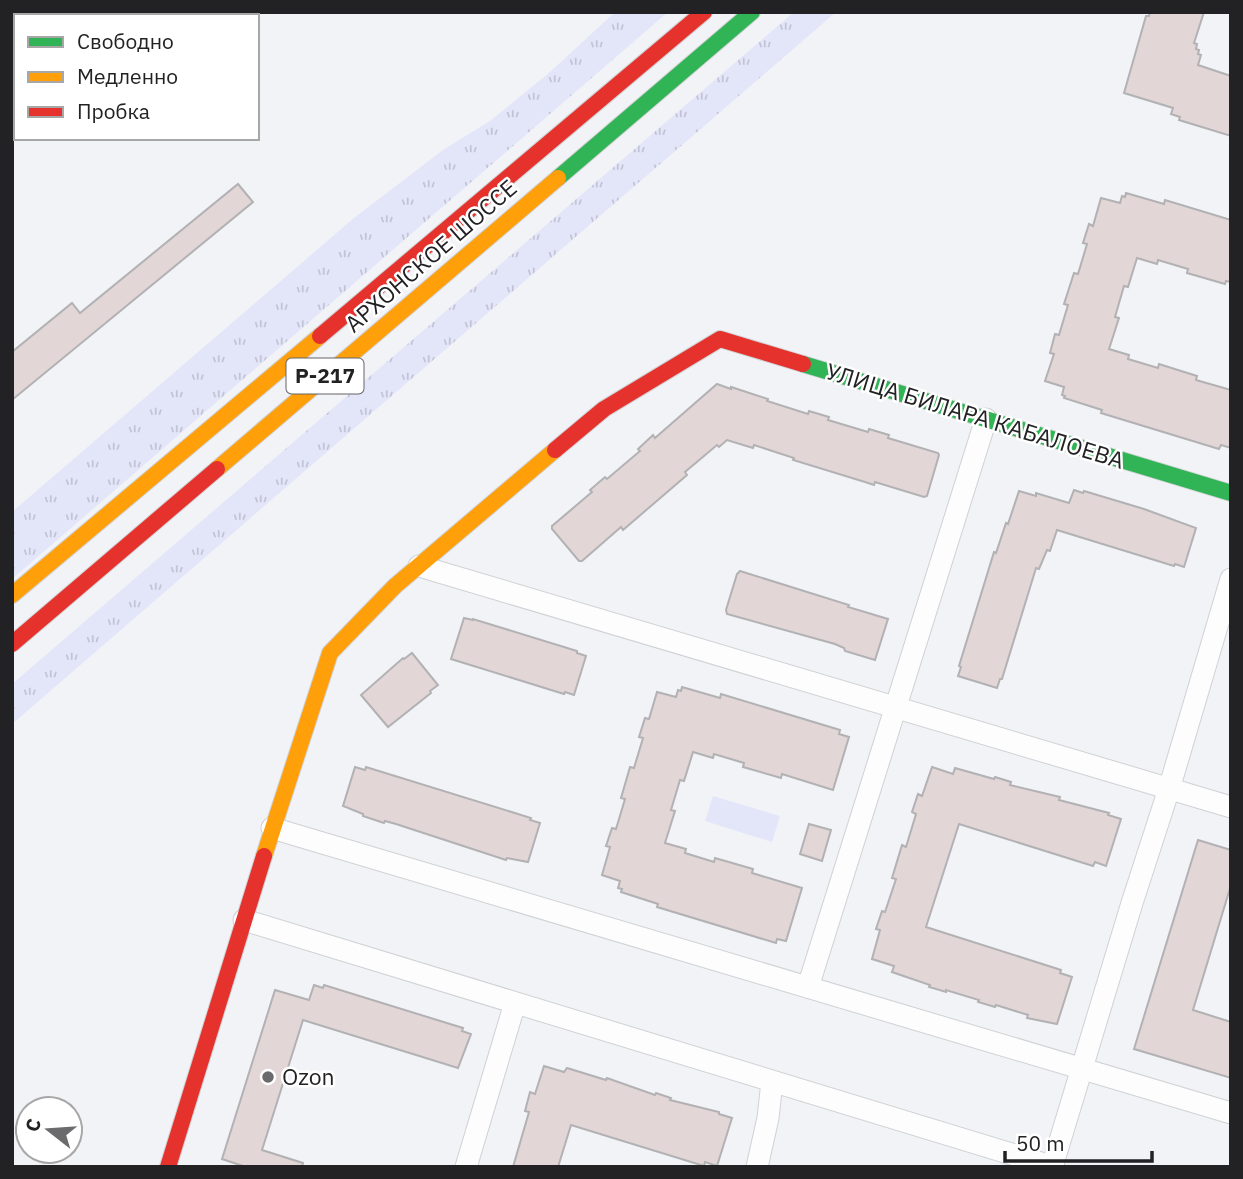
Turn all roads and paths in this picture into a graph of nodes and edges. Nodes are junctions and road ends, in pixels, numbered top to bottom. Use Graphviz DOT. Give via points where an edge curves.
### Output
graph roads {
  1 [pos="704,12"];
  2 [pos="752,12"];
  3 [pos="986,419"];
  4 [pos="1231,493"];
  5 [pos="419,566"];
  6 [pos="1231,579"];
  7 [pos="12,595"];
  8 [pos="12,644"];
  9 [pos="896,706"];
  10 [pos="1169,789"];
  11 [pos="1231,807"];
  12 [pos="272,828"];
  13 [pos="244,920"];
  14 [pos="808,987"];
  15 [pos="515,1003"];
  16 [pos="1082,1069"];
  17 [pos="772,1082"];
  18 [pos="1231,1113"];
  19 [pos="168,1167"];
  20 [pos="466,1167"];
  21 [pos="757,1167"];
  22 [pos="1053,1167"];
  1 -- 7 [label="main road, АРХОНСКОЕ ШОССЕ / Р-217"];
  2 -- 8 [label="main road, АРХОНСКОЕ ШОССЕ / Р-217"];
  3 -- 4 [label="main road, УЛИЦА БИЛАРА КАБАЛОЕВА"];
  3 -- 5 [label="main road, УЛИЦА БИЛАРА КАБАЛОЕВА" via="720,339 604,409"];
  3 -- 9 [label="street"];
  5 -- 9 [label="street"];
  5 -- 12 [label="main road" via="331,653"];
  6 -- 10 [label="street"];
  9 -- 10 [label="street"];
  9 -- 14 [label="street"];
  10 -- 11 [label="street"];
  10 -- 16 [label="street"];
  12 -- 13 [label="main road"];
  12 -- 14 [label="street"];
  13 -- 15 [label="street"];
  13 -- 19 [label="main road"];
  14 -- 16 [label="street"];
  15 -- 17 [label="street"];
  15 -- 20 [label="street"];
  16 -- 18 [label="street"];
  16 -- 22 [label="street"];
  17 -- 21 [label="street"];
  17 -- 22 [label="street"];
}
